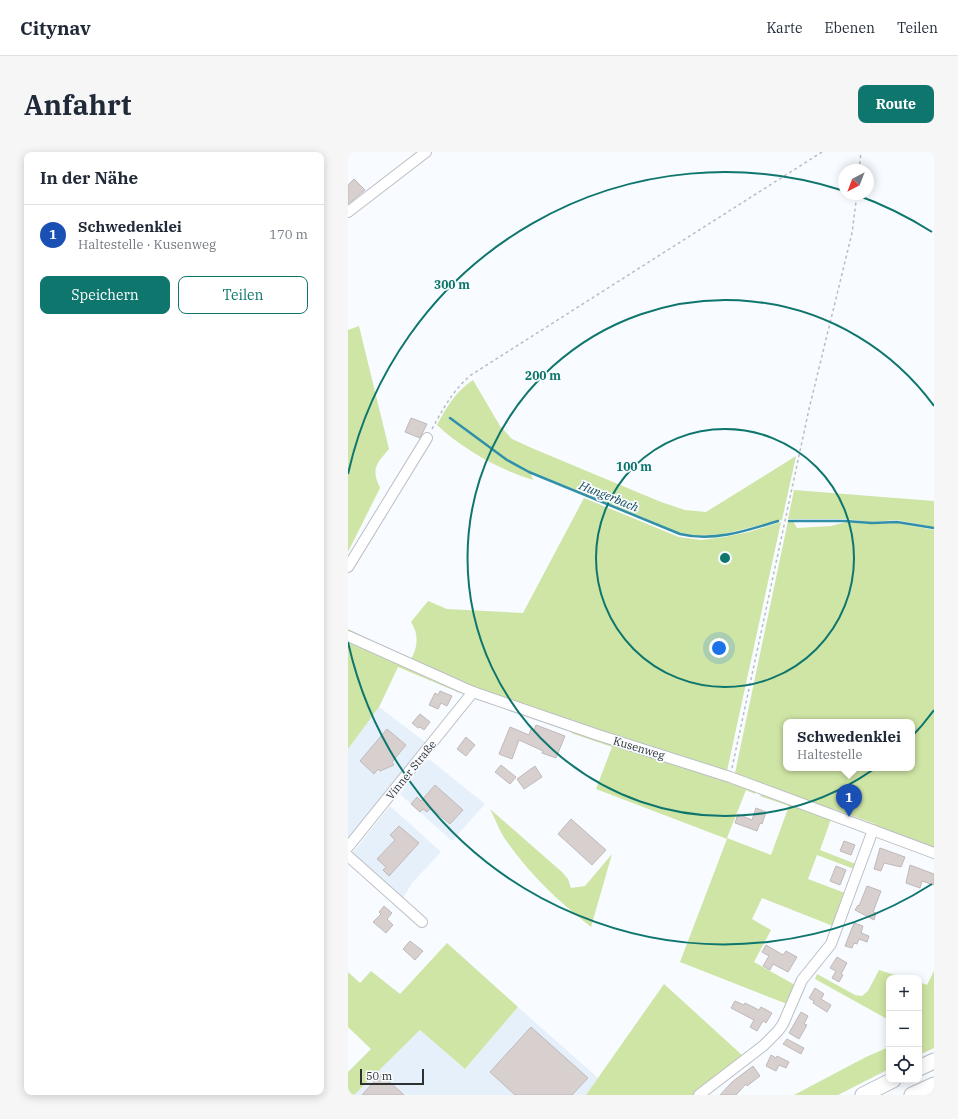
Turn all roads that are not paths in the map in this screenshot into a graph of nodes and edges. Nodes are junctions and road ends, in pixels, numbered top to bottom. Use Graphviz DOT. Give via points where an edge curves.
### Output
graph roads {
  1 [pos="426,152"];
  2 [pos="348,212"];
  3 [pos="427,438"];
  4 [pos="348,567"];
  5 [pos="348,636"];
  6 [pos="473,692"];
  7 [pos="872,830"];
  8 [pos="348,847"];
  9 [pos="934,853"];
  10 [pos="348,856"];
  11 [pos="422,922"];
  12 [pos="934,1061"];
  13 [pos="922,1067"];
  14 [pos="888,1083"];
  15 [pos="934,1085"];
  16 [pos="699,1095"];
  17 [pos="863,1095"];
  18 [pos="912,1095"];
  1 -- 2 [label="street"];
  3 -- 4 [label="street"];
  5 -- 6 [label="street, Kusenweg"];
  6 -- 7 [label="street, Kusenweg" via="730,777"];
  6 -- 8 [label="street, Vinner Straße"];
  7 -- 9 [label="street, Kusenweg"];
  7 -- 16 [label="street" via="831,944 802,980 780,1028 763,1046"];
  10 -- 11 [label="street"];
  12 -- 13 [label="highway"];
  14 -- 17 [label="highway"];
  15 -- 18 [label="highway"];
}
